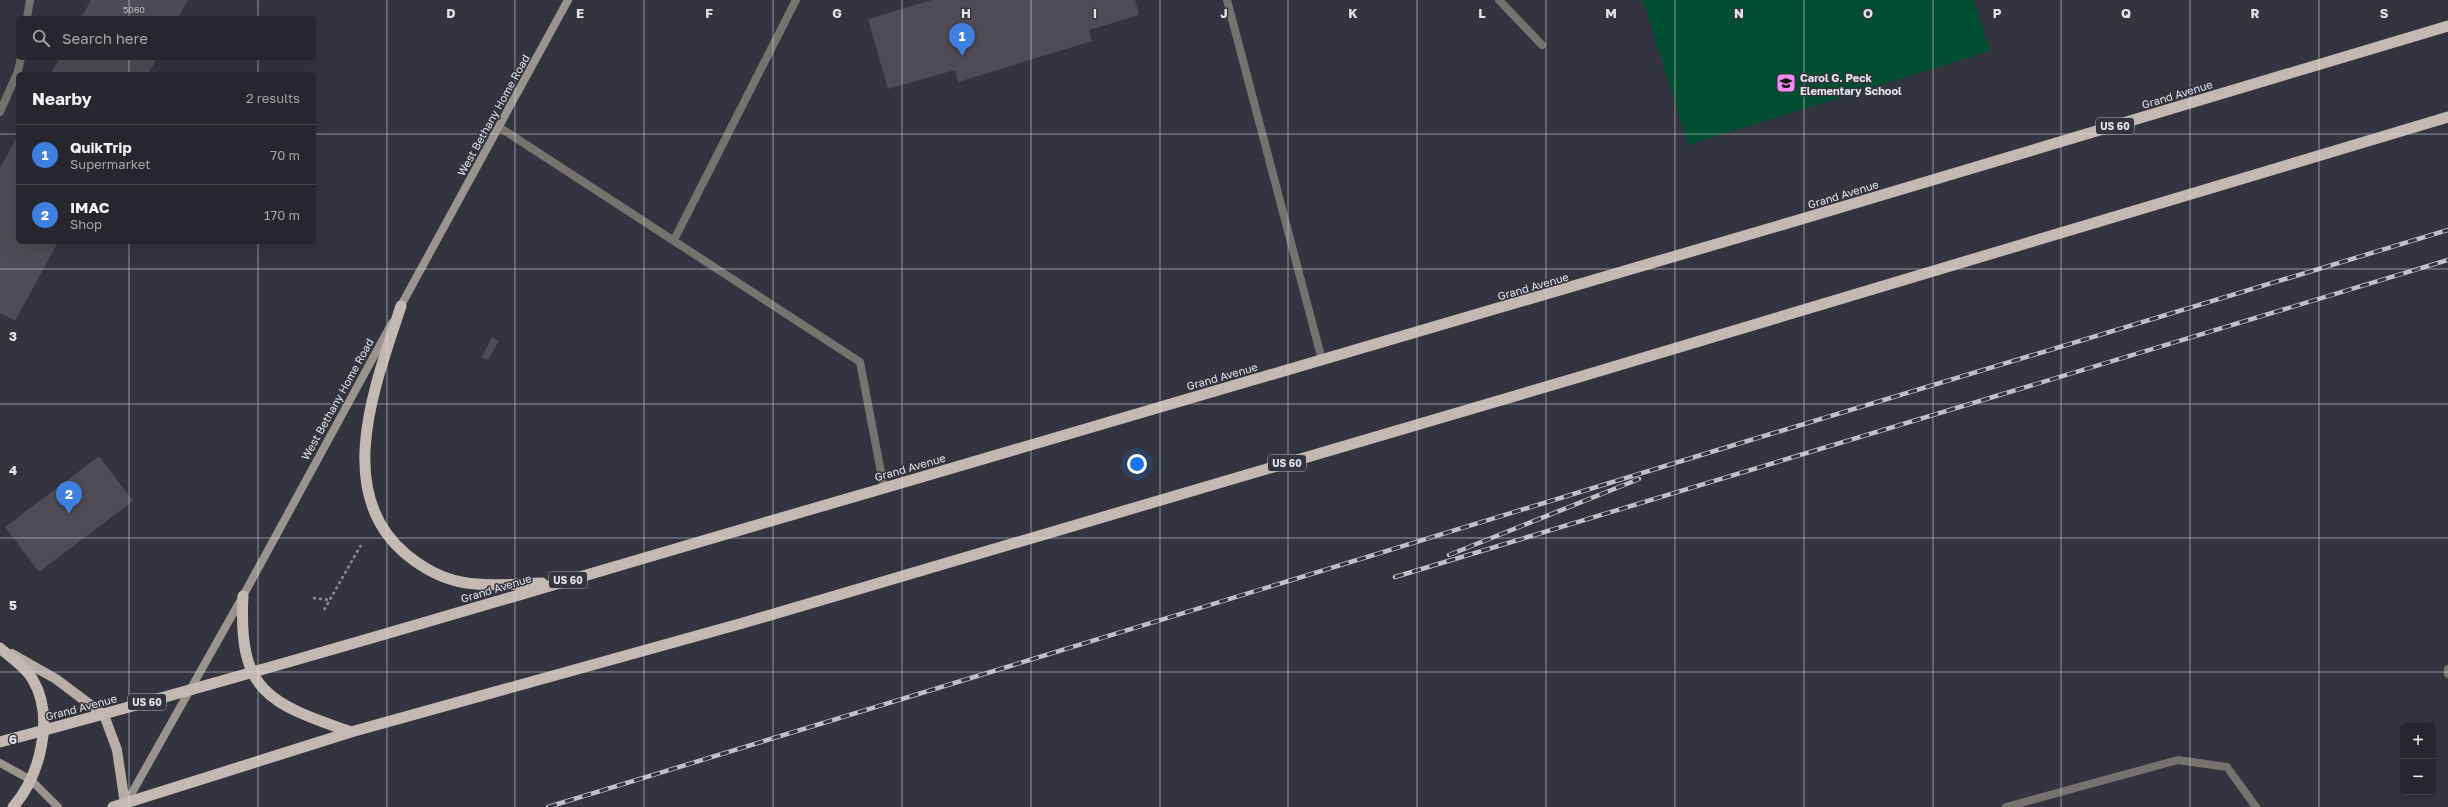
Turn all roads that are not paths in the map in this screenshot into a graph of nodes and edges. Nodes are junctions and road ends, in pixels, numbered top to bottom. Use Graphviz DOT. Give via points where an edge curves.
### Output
graph roads {
  1 [pos="30,0"];
  2 [pos="568,0"];
  3 [pos="796,0"];
  4 [pos="1226,0"];
  5 [pos="1499,0"];
  6 [pos="27,16"];
  7 [pos="2448,26"];
  8 [pos="1542,45"];
  9 [pos="20,60"];
  10 [pos="18,72"];
  11 [pos="16,76"];
  12 [pos="0,112"];
  13 [pos="2448,117"];
  14 [pos="499,127"];
  15 [pos="674,240"];
  16 [pos="401,306"];
  17 [pos="1322,360"];
  18 [pos="884,488"];
  19 [pos="559,582"];
  20 [pos="243,596"];
  21 [pos="0,647"];
  22 [pos="2448,669"];
  23 [pos="252,674"];
  24 [pos="2448,674"];
  25 [pos="190,690"];
  26 [pos="104,715"];
  27 [pos="42,731"];
  28 [pos="351,732"];
  29 [pos="0,742"];
  30 [pos="0,763"];
  31 [pos="31,780"];
  32 [pos="125,806"];
  33 [pos="13,807"];
  34 [pos="58,807"];
  35 [pos="113,807"];
  36 [pos="2006,807"];
  37 [pos="2256,807"];
  1 -- 6 [label="lane"];
  2 -- 14 [label="main road, West Bethany Home Road"];
  3 -- 15 [label="lane"];
  4 -- 17 [label="lane"];
  5 -- 8 [label="lane"];
  7 -- 17 [label="highway, Grand Avenue / US 60" via="1782,226"];
  9 -- 10 [label="lane"];
  11 -- 12 [label="lane"];
  13 -- 28 [label="highway, US 60" via="1556,384 743,623"];
  14 -- 15 [label="lane"];
  14 -- 16 [label="main road, West Bethany Home Road"];
  15 -- 18 [label="lane" via="860,362"];
  16 -- 19 [label="highway" via="382,365 364,443 364,468 381,528 397,547 413,560 434,573 460,582"];
  16 -- 20 [label="main road, West Bethany Home Road"];
  17 -- 18 [label="highway, Grand Avenue / US 60"];
  18 -- 19 [label="highway, Grand Avenue / US 60"];
  19 -- 23 [label="highway, Grand Avenue / US 60"];
  20 -- 23 [label="highway" via="242,636"];
  20 -- 25 [label="main road, West Bethany Home Road"];
  21 -- 26 [label="main road" via="56,679"];
  21 -- 27 [label="highway" via="33,678 41,696 44,714"];
  22 -- 24 [label="lane"];
  23 -- 25 [label="highway, Grand Avenue / US 60"];
  23 -- 28 [label="highway" via="266,694 287,708"];
  25 -- 26 [label="highway, Grand Avenue / US 60"];
  25 -- 32 [label="main road, West Bethany Home Road"];
  26 -- 27 [label="highway, Grand Avenue / US 60"];
  26 -- 32 [label="main road" via="117,750"];
  27 -- 29 [label="highway, Grand Avenue / US 60"];
  27 -- 31 [label="highway"];
  28 -- 32 [label="highway, US 60"];
  30 -- 31 [label="main road"];
  31 -- 33 [label="highway"];
  31 -- 34 [label="main road"];
  32 -- 35 [label="highway, US 60"];
  36 -- 37 [label="lane" via="2178,760 2227,767"];
}
